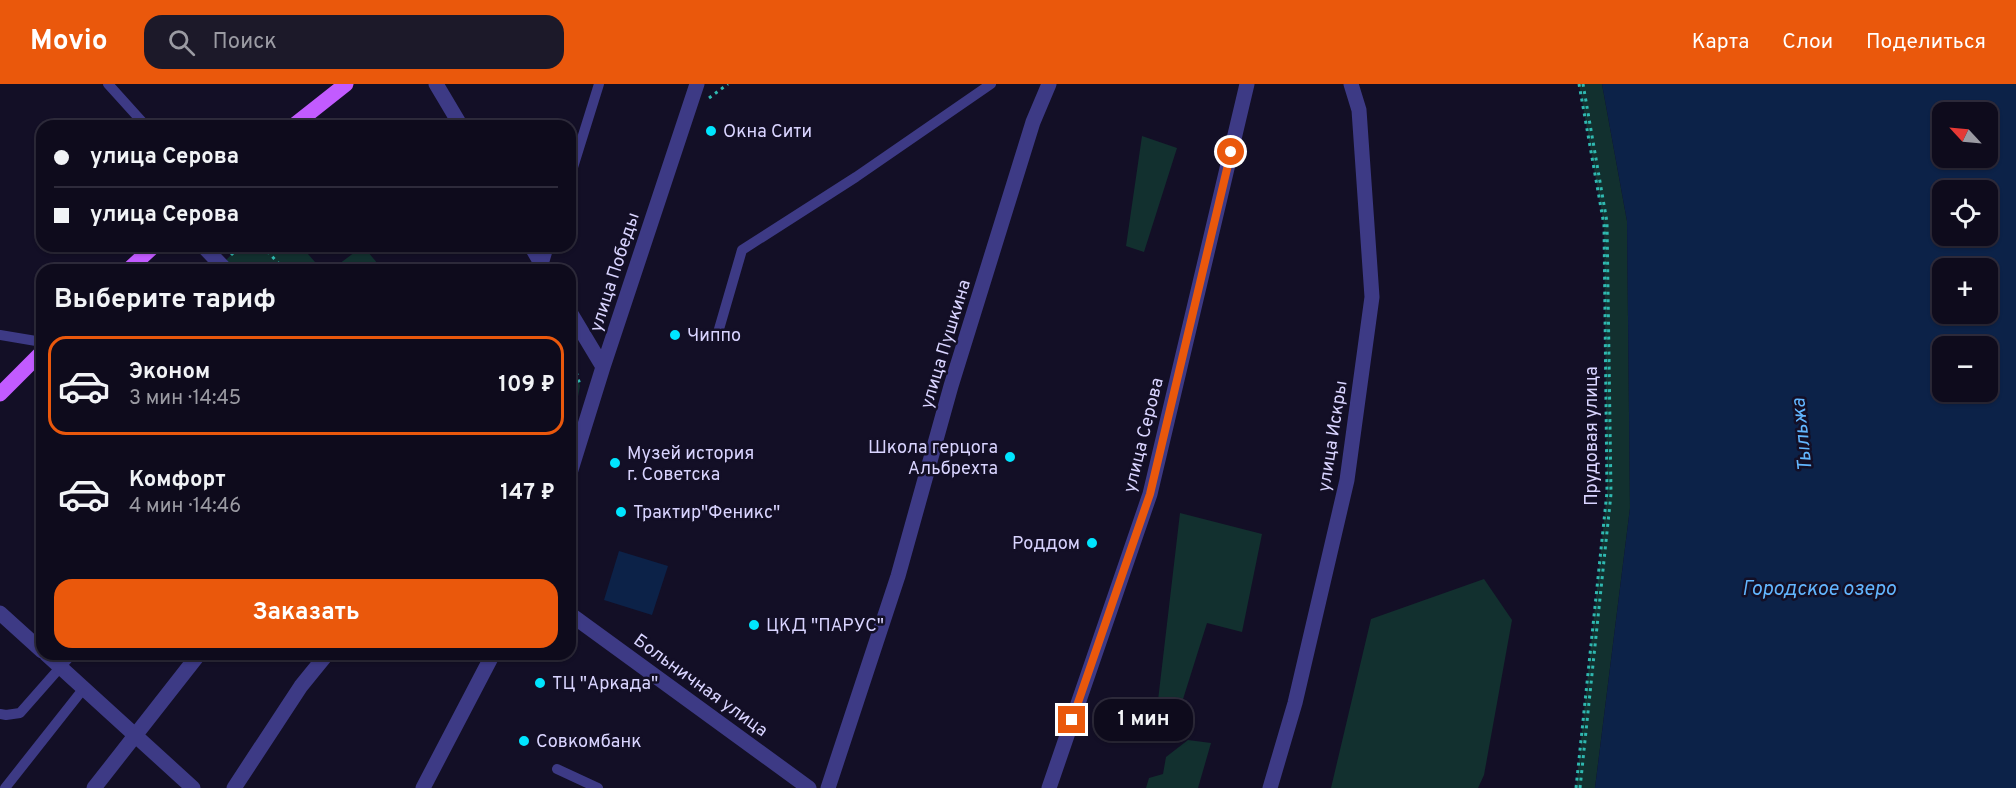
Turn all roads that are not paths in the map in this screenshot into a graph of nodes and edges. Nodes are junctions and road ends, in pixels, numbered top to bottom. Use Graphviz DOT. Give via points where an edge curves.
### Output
graph roads {
  1 [pos="108,84"];
  2 [pos="346,84"];
  3 [pos="436,84"];
  4 [pos="598,84"];
  5 [pos="698,84"];
  6 [pos="989,84"];
  7 [pos="1049,84"];
  8 [pos="1247,84"];
  9 [pos="1352,84"];
  10 [pos="141,120"];
  11 [pos="301,120"];
  12 [pos="457,120"];
  13 [pos="576,157"];
  14 [pos="147,252"];
  15 [pos="209,252"];
  16 [pos="134,264"];
  17 [pos="220,264"];
  18 [pos="576,322"];
  19 [pos="0,335"];
  20 [pos="717,336"];
  21 [pos="36,341"];
  22 [pos="36,358"];
  23 [pos="603,367"];
  24 [pos="0,394"];
  25 [pos="576,454"];
  26 [pos="0,613"];
  27 [pos="576,618"];
  28 [pos="36,646"];
  29 [pos="52,660"];
  30 [pos="67,660"];
  31 [pos="194,660"];
  32 [pos="322,660"];
  33 [pos="490,660"];
  34 [pos="61,668"];
  35 [pos="84,688"];
  36 [pos="0,714"];
  37 [pos="136,735"];
  38 [pos="557,769"];
  39 [pos="5,788"];
  40 [pos="94,788"];
  41 [pos="194,788"];
  42 [pos="234,788"];
  43 [pos="423,788"];
  44 [pos="598,788"];
  45 [pos="809,788"];
  46 [pos="828,788"];
  47 [pos="1049,788"];
  48 [pos="1270,788"];
  1 -- 10 [label="lane"];
  2 -- 11 [label="main road"];
  3 -- 12 [label="street"];
  4 -- 13 [label="lane"];
  5 -- 23 [label="street, улица Победы"];
  6 -- 20 [label="lane" via="856,177 742,250"];
  7 -- 46 [label="street, улица Пушкина" via="1033,122 951,386 898,576"];
  8 -- 47 [label="street, улица Серова" via="1150,494"];
  9 -- 48 [label="street, улица Искры" via="1359,110 1372,297 1347,480 1295,703"];
  14 -- 16 [label="main road"];
  15 -- 17 [label="street"];
  18 -- 23 [label="street"];
  19 -- 21 [label="lane"];
  22 -- 24 [label="main road"];
  23 -- 25 [label="street, улица Победы"];
  26 -- 28 [label="street"];
  27 -- 45 [label="street, Больничная улица"];
  29 -- 34 [label="street"];
  30 -- 34 [label="lane"];
  31 -- 37 [label="street"];
  32 -- 42 [label="street"];
  33 -- 43 [label="street"];
  34 -- 35 [label="street"];
  34 -- 36 [label="lane" via="20,712"];
  35 -- 37 [label="street"];
  35 -- 39 [label="lane"];
  37 -- 40 [label="street"];
  37 -- 41 [label="street"];
  38 -- 44 [label="lane"];
}
